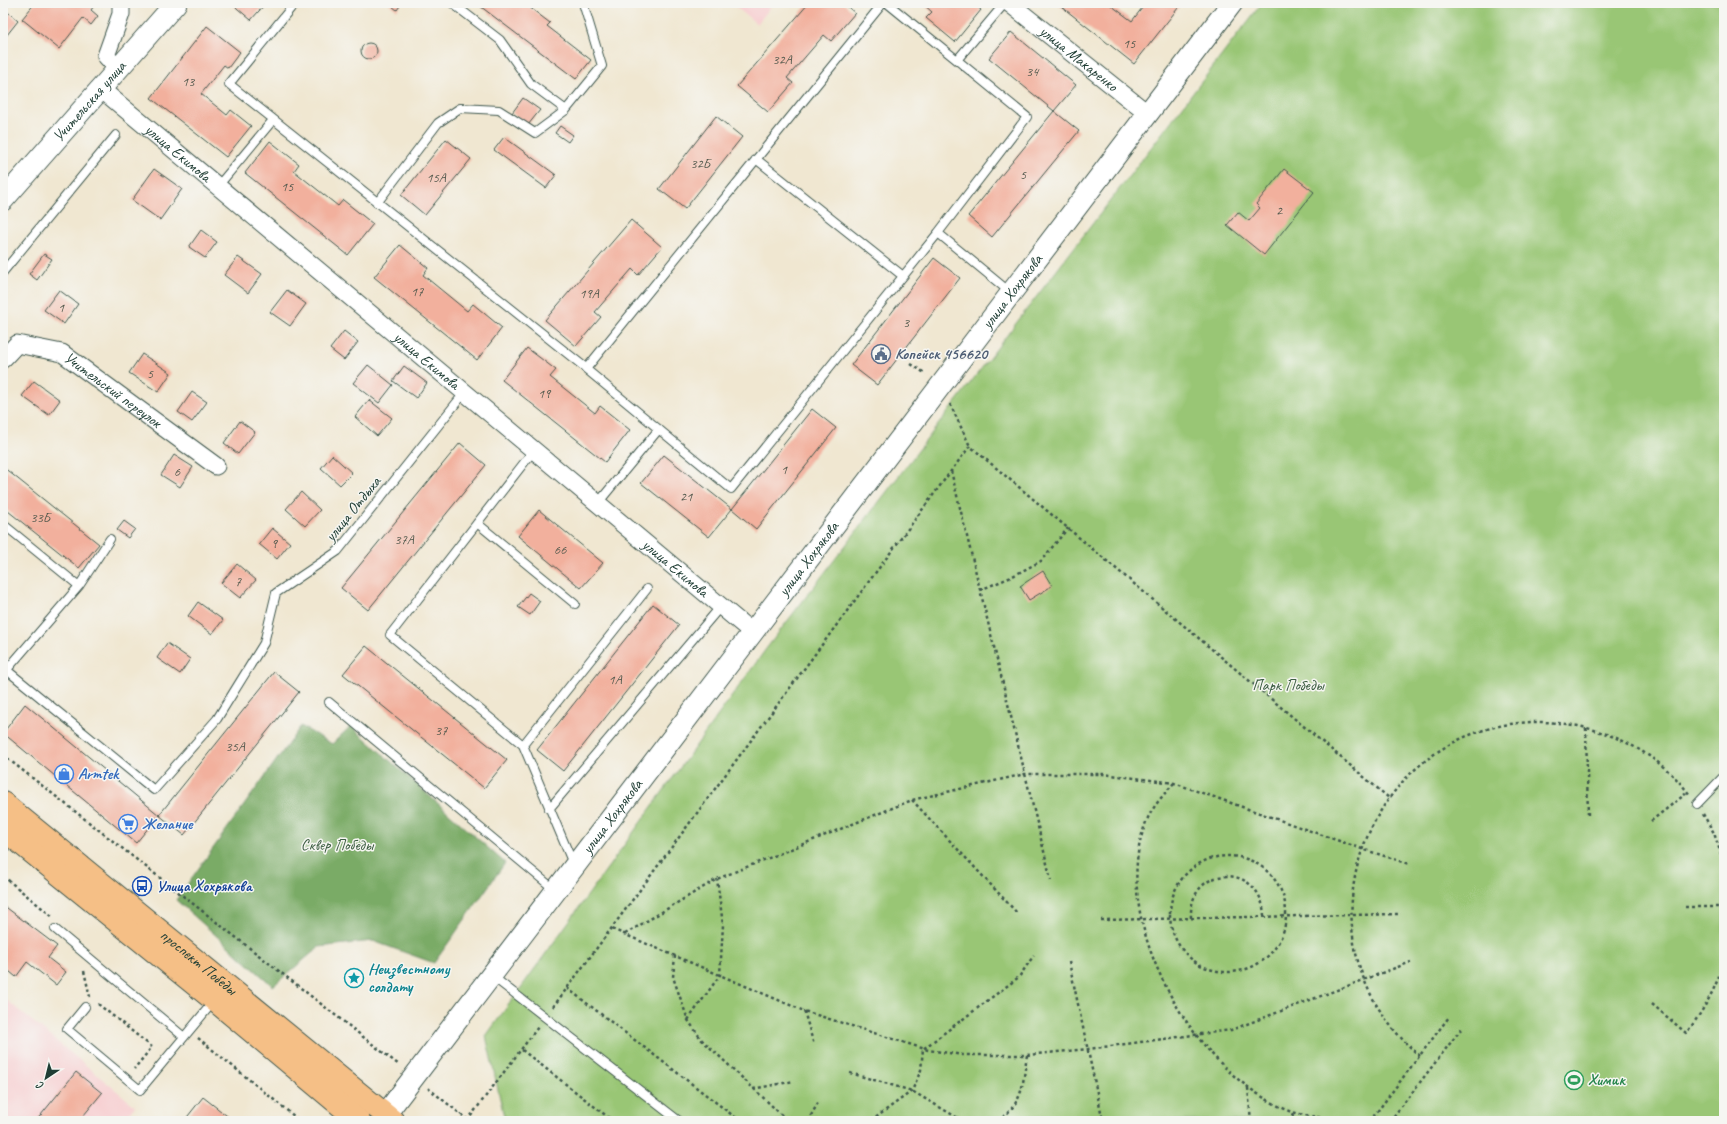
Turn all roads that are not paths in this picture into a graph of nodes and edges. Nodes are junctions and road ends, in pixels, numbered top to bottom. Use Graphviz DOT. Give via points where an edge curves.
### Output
graph roads {
  1 [pos="121,3"];
  2 [pos="176,3"];
  3 [pos="295,3"];
  4 [pos="452,3"];
  5 [pos="583,3"];
  6 [pos="883,3"];
  7 [pos="887,3"];
  8 [pos="1005,3"];
  9 [pos="1009,3"];
  10 [pos="1232,3"];
  11 [pos="957,60"];
  12 [pos="118,70"];
  13 [pos="101,89"];
  14 [pos="566,110"];
  15 [pos="1148,114"];
  16 [pos="273,120"];
  17 [pos="116,135"];
  18 [pos="756,159"];
  19 [pos="218,186"];
  20 [pos="3,200"];
  21 [pos="377,202"];
  22 [pos="938,233"];
  23 [pos="3,273"];
  24 [pos="903,276"];
  25 [pos="1011,294"];
  26 [pos="3,359"];
  27 [pos="586,369"];
  28 [pos="465,392"];
  29 [pos="659,429"];
  30 [pos="534,450"];
  31 [pos="216,466"];
  32 [pos="598,503"];
  33 [pos="477,523"];
  34 [pos="3,524"];
  35 [pos="110,539"];
  36 [pos="79,586"];
  37 [pos="647,589"];
  38 [pos="575,604"];
  39 [pos="721,606"];
  40 [pos="753,632"];
  41 [pos="4,671"];
  42 [pos="329,702"];
  43 [pos="523,745"];
  44 [pos="1724,776"];
  45 [pos="3,803"];
  46 [pos="1697,804"];
  47 [pos="549,809"];
  48 [pos="3,829"];
  49 [pos="574,867"];
  50 [pos="556,891"];
  51 [pos="54,929"];
  52 [pos="491,976"];
  53 [pos="214,1000"];
  54 [pos="85,1007"];
  55 [pos="184,1037"];
  56 [pos="386,1119"];
  57 [pos="359,1121"];
  58 [pos="679,1121"];
  1 -- 12 [label="street" via="121,14 106,56"];
  2 -- 12 [label="street, Учительская улица"];
  3 -- 16 [label="lane" via="229,84"];
  4 -- 14 [label="lane" via="500,40 531,84"];
  5 -- 14 [label="lane" via="602,66"];
  6 -- 18 [label="lane"];
  7 -- 11 [label="lane"];
  8 -- 11 [label="lane"];
  9 -- 15 [label="street, улица Макаренко"];
  10 -- 15 [label="street, улица Хохрякова"];
  11 -- 22 [label="lane" via="1027,117"];
  12 -- 13 [label="street, Учительская улица"];
  13 -- 19 [label="street, улица Екимова"];
  13 -- 20 [label="street, Учительская улица"];
  14 -- 21 [label="lane" via="535,133 499,110 460,108 438,123"];
  15 -- 25 [label="street, улица Хохрякова"];
  16 -- 19 [label="lane"];
  16 -- 21 [label="lane"];
  17 -- 23 [label="lane"];
  18 -- 24 [label="lane"];
  18 -- 27 [label="lane"];
  19 -- 28 [label="street, улица Екимова"];
  21 -- 27 [label="lane"];
  22 -- 24 [label="lane"];
  22 -- 25 [label="lane"];
  24 -- 29 [label="lane" via="731,489"];
  25 -- 40 [label="street, улица Хохрякова"];
  26 -- 31 [label="street, Учительский переулок" via="17,344 62,353"];
  27 -- 29 [label="lane"];
  28 -- 30 [label="street, улица Екимова"];
  28 -- 41 [label="lane, улица Отдыха" via="338,551 276,593 264,643 217,719 154,790"];
  29 -- 32 [label="lane"];
  30 -- 32 [label="street, улица Екимова"];
  30 -- 33 [label="lane"];
  32 -- 39 [label="street, улица Екимова"];
  33 -- 38 [label="lane"];
  33 -- 43 [label="lane" via="390,635"];
  34 -- 36 [label="lane"];
  35 -- 36 [label="lane"];
  36 -- 41 [label="lane"];
  37 -- 43 [label="lane"];
  39 -- 40 [label="street, улица Екимова"];
  39 -- 47 [label="lane"];
  40 -- 49 [label="street, улица Хохрякова"];
  42 -- 50 [label="lane"];
  43 -- 47 [label="lane"];
  44 -- 46 [label="lane"];
  45 -- 56 [label="main road, проспект Победы"];
  47 -- 49 [label="lane"];
  48 -- 53 [label="main road, проспект Победы"];
  49 -- 50 [label="street, улица Хохрякова"];
  50 -- 52 [label="street, улица Хохрякова"];
  51 -- 55 [label="lane"];
  52 -- 56 [label="street, улица Хохрякова" via="414,1076"];
  52 -- 58 [label="lane"];
  53 -- 55 [label="lane"];
  53 -- 57 [label="main road, проспект Победы"];
  54 -- 55 [label="lane" via="67,1028 140,1090"];
}
